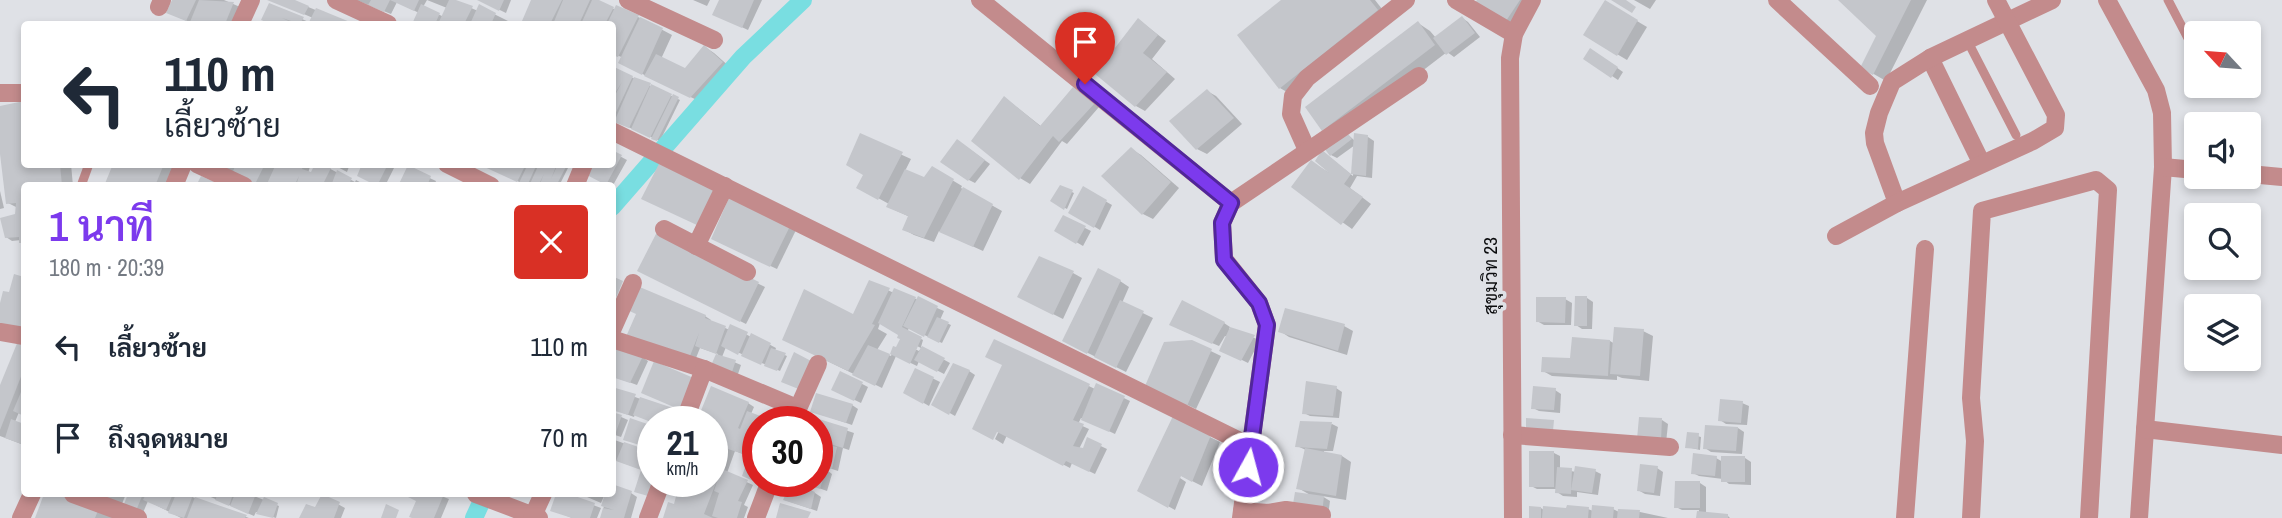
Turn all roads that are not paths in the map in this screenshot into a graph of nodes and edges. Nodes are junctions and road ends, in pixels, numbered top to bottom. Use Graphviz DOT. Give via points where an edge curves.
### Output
graph roads {
  1 [pos="251,0"];
  2 [pos="336,0"];
  3 [pos="628,0"];
  4 [pos="981,0"];
  5 [pos="1406,0"];
  6 [pos="1456,0"];
  7 [pos="1532,0"];
  8 [pos="1777,0"];
  9 [pos="1996,0"];
  10 [pos="2052,0"];
  11 [pos="2107,0"];
  12 [pos="2168,0"];
  13 [pos="359,18"];
  14 [pos="241,21"];
  15 [pos="2007,21"];
  16 [pos="2184,31"];
  17 [pos="1514,34"];
  18 [pos="714,40"];
  19 [pos="1967,40"];
  20 [pos="1930,58"];
  21 [pos="1419,76"];
  22 [pos="1870,86"];
  23 [pos="0,93"];
  24 [pos="21,93"];
  25 [pos="616,133"];
  26 [pos="2017,135"];
  27 [pos="1307,150"];
  28 [pos="1979,156"];
  29 [pos="2162,167"];
  30 [pos="206,168"];
  31 [pos="455,168"];
  32 [pos="2184,169"];
  33 [pos="2261,175"];
  34 [pos="2282,177"];
  35 [pos="235,182"];
  36 [pos="483,182"];
  37 [pos="725,186"];
  38 [pos="1231,203"];
  39 [pos="1897,203"];
  40 [pos="664,229"];
  41 [pos="1836,236"];
  42 [pos="696,246"];
  43 [pos="1925,249"];
  44 [pos="747,272"];
  45 [pos="633,283"];
  46 [pos="616,321"];
  47 [pos="0,332"];
  48 [pos="21,336"];
  49 [pos="616,340"];
  50 [pos="818,365"];
  51 [pos="704,369"];
  52 [pos="690,406"];
  53 [pos="777,406"];
  54 [pos="799,406"];
  55 [pos="2145,429"];
  56 [pos="1512,435"];
  57 [pos="2282,445"];
  58 [pos="1250,446"];
  59 [pos="1670,447"];
  60 [pos="31,497"];
  61 [pos="81,497"];
  62 [pos="484,497"];
  63 [pos="542,497"];
  64 [pos="656,497"];
  65 [pos="764,497"];
  66 [pos="1242,514"];
  67 [pos="1322,515"];
  68 [pos="535,517"];
  69 [pos="21,518"];
  70 [pos="138,518"];
  71 [pos="648,518"];
  72 [pos="756,518"];
  73 [pos="1513,518"];
  74 [pos="1905,518"];
  75 [pos="1971,518"];
  76 [pos="2089,518"];
  77 [pos="2139,518"];
  1 -- 14 [label="street"];
  2 -- 13 [label="street"];
  3 -- 18 [label="street"];
  4 -- 38 [label="street"];
  5 -- 27 [label="street" via="1307,78 1293,96 1291,114"];
  6 -- 17 [label="street"];
  7 -- 17 [label="street"];
  8 -- 22 [label="street"];
  9 -- 15 [label="street"];
  10 -- 15 [label="street"];
  11 -- 29 [label="street" via="2156,90 2162,113"];
  12 -- 16 [label="lane"];
  15 -- 19 [label="street"];
  15 -- 39 [label="street" via="2056,115 2055,128"];
  17 -- 56 [label="street, สุขุมวิท 23" via="1510,58"];
  19 -- 20 [label="street"];
  19 -- 26 [label="lane"];
  20 -- 28 [label="street"];
  20 -- 39 [label="street" via="1892,82 1874,133"];
  21 -- 27 [label="street"];
  23 -- 24 [label="street"];
  25 -- 37 [label="street"];
  27 -- 38 [label="street"];
  29 -- 32 [label="street"];
  29 -- 55 [label="street"];
  30 -- 35 [label="street"];
  31 -- 36 [label="street"];
  33 -- 34 [label="street"];
  37 -- 42 [label="street"];
  37 -- 58 [label="street"];
  38 -- 58 [label="street" via="1222,223 1224,260 1259,303 1267,325"];
  39 -- 41 [label="street"];
  40 -- 42 [label="street"];
  42 -- 44 [label="street"];
  43 -- 74 [label="street"];
  45 -- 46 [label="street"];
  47 -- 48 [label="street"];
  49 -- 51 [label="street"];
  50 -- 54 [label="street"];
  51 -- 52 [label="street"];
  51 -- 53 [label="street"];
  55 -- 57 [label="street"];
  55 -- 77 [label="street"];
  56 -- 59 [label="street"];
  56 -- 73 [label="street, สุขุมวิท 23"];
  58 -- 66 [label="street"];
  60 -- 69 [label="street"];
  61 -- 70 [label="street"];
  62 -- 68 [label="street"];
  63 -- 68 [label="street"];
  64 -- 71 [label="street"];
  65 -- 72 [label="street"];
  66 -- 67 [label="street" via="1286,510"];
  75 -- 76 [label="street" via="1975,441 1971,398 1982,211 2096,180 2108,190"];
}
